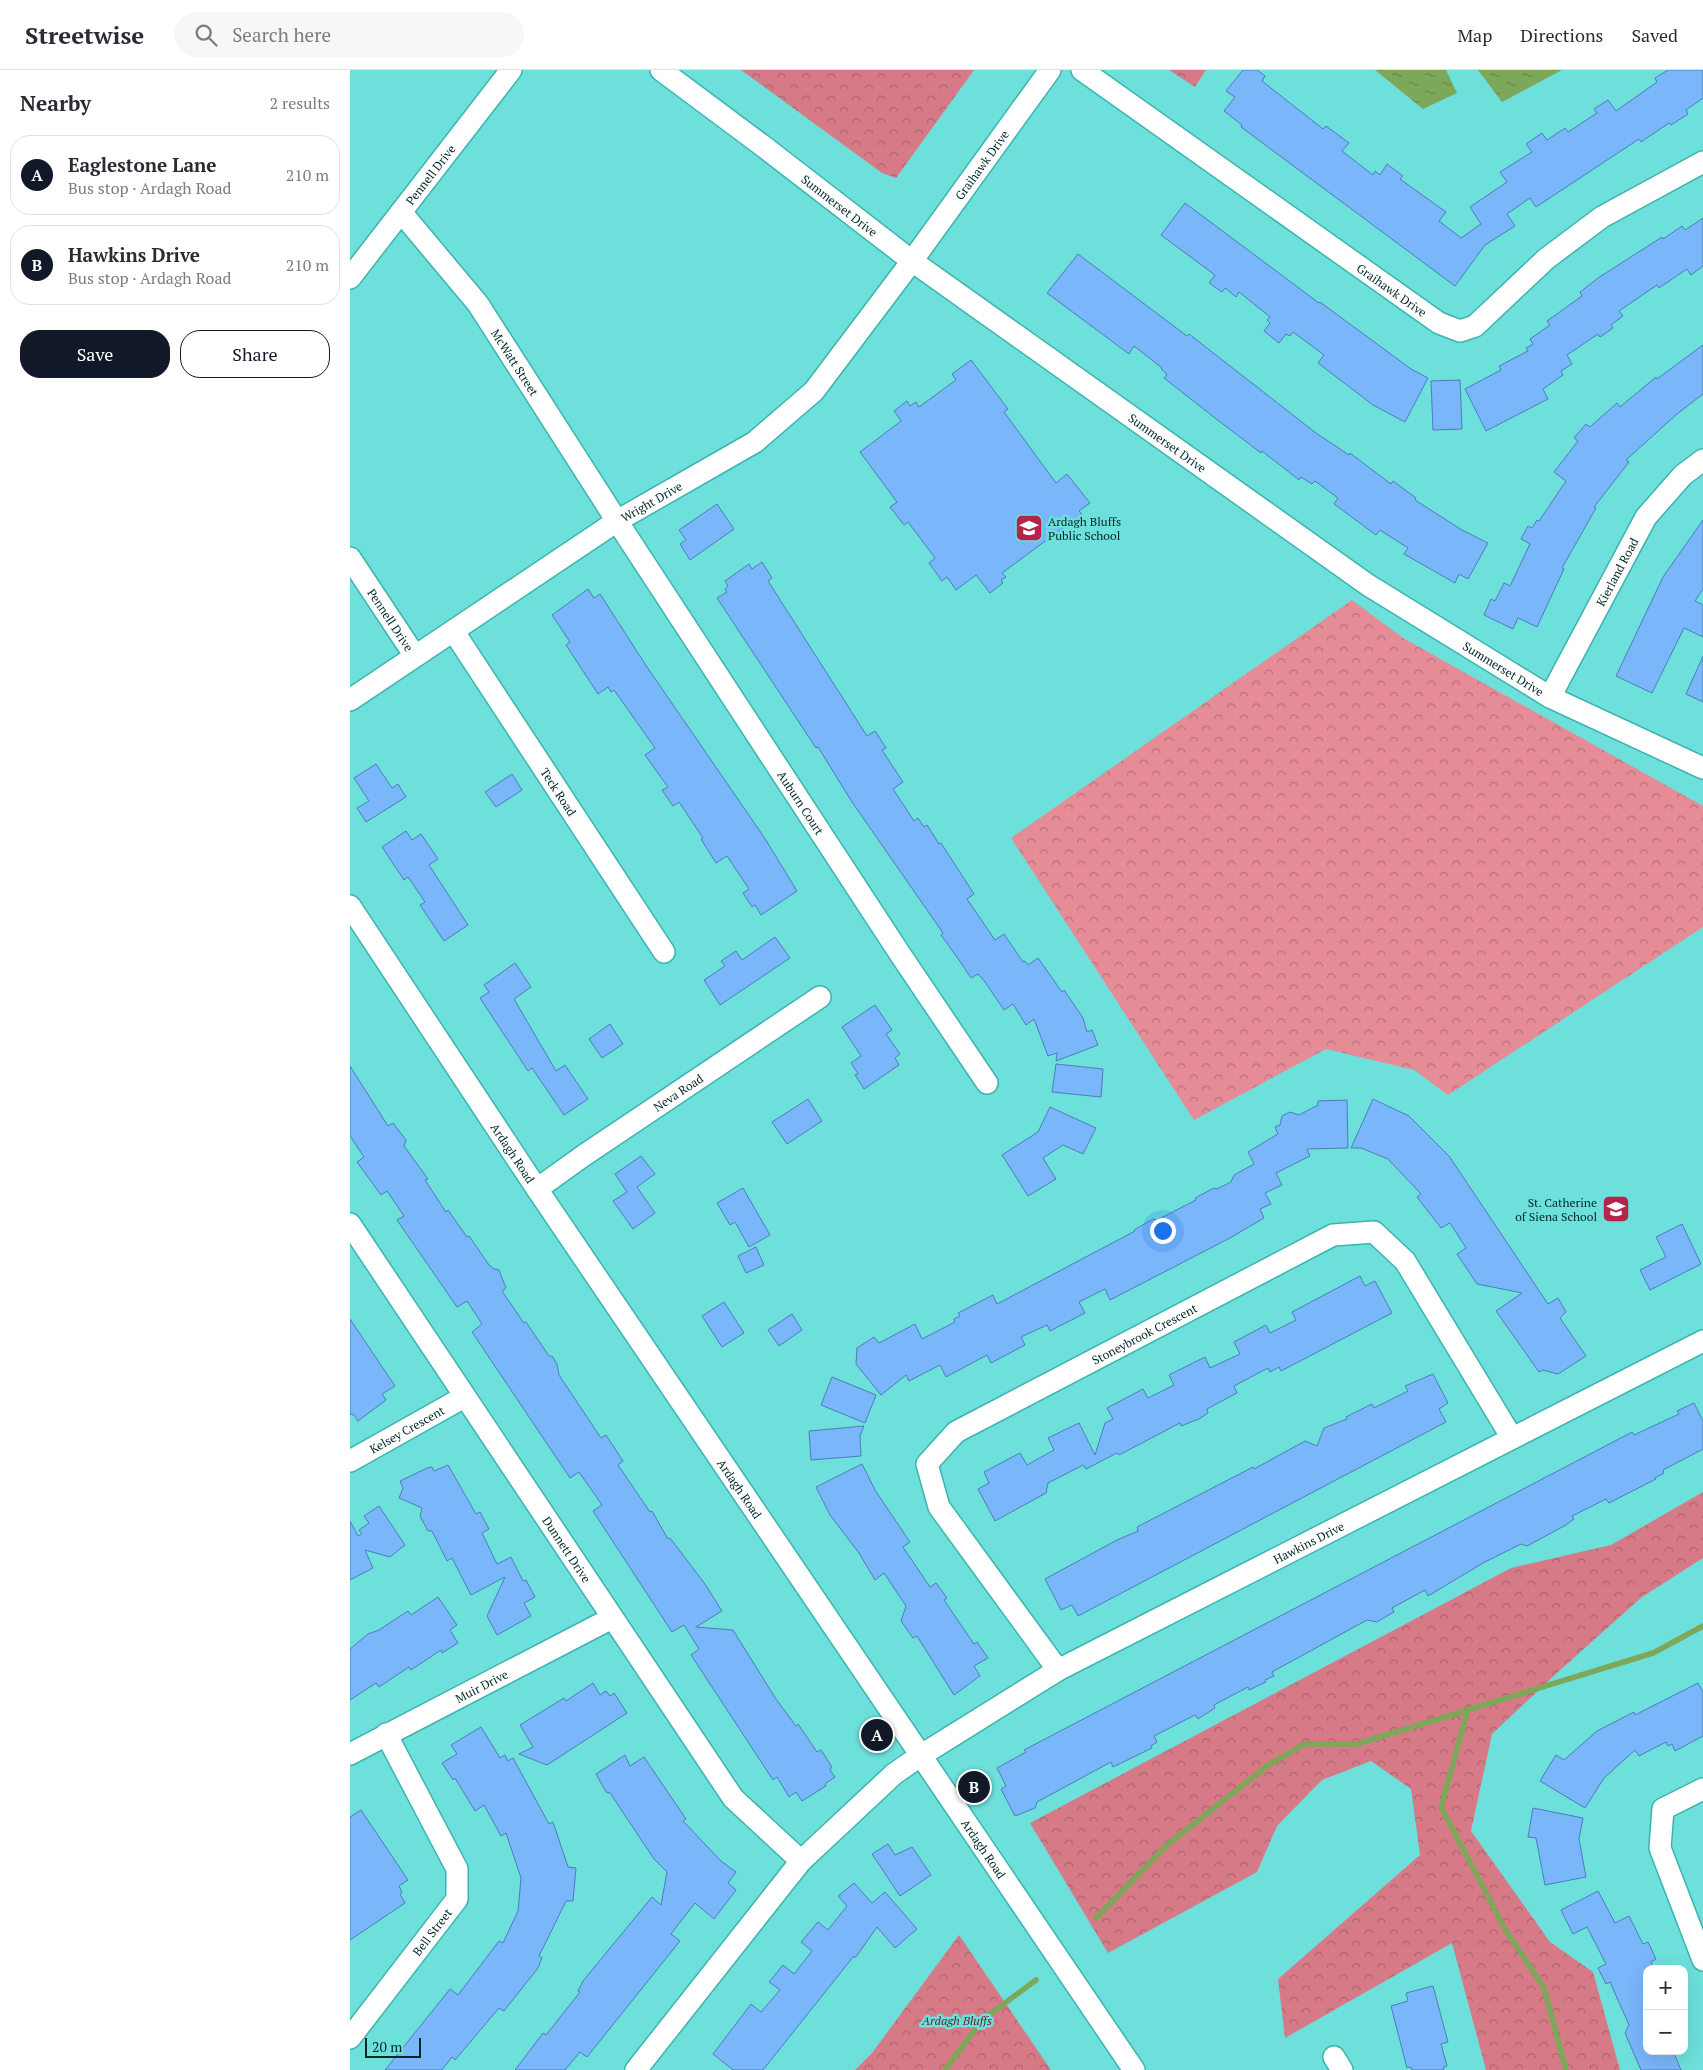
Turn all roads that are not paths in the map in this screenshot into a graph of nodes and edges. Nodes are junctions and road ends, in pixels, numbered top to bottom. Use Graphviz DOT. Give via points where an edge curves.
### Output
graph roads {
  1 [pos="511,70"];
  2 [pos="661,70"];
  3 [pos="1050,70"];
  4 [pos="1082,70"];
  5 [pos="1703,162"];
  6 [pos="401,212"];
  7 [pos="912,261"];
  8 [pos="350,278"];
  9 [pos="1703,460"];
  10 [pos="617,521"];
  11 [pos="350,558"];
  12 [pos="454,632"];
  13 [pos="415,656"];
  14 [pos="1550,697"];
  15 [pos="350,700"];
  16 [pos="1703,768"];
  17 [pos="350,906"];
  18 [pos="664,952"];
  19 [pos="820,997"];
  20 [pos="987,1082"];
  21 [pos="536,1189"];
  22 [pos="350,1224"];
  23 [pos="1703,1340"];
  24 [pos="464,1397"];
  25 [pos="1512,1438"];
  26 [pos="350,1461"];
  27 [pos="612,1618"];
  28 [pos="1058,1670"];
  29 [pos="386,1734"];
  30 [pos="350,1754"];
  31 [pos="920,1756"];
  32 [pos="1703,1789"];
  33 [pos="801,1861"];
  34 [pos="1703,1960"];
  35 [pos="350,2038"];
  36 [pos="636,2070"];
  37 [pos="1134,2070"];
  1 -- 6 [label="street, Pennell Drive"];
  2 -- 7 [label="street, Summerset Drive"];
  3 -- 7 [label="street, Graihawk Drive"];
  4 -- 5 [label="street, Graihawk Drive" via="1439,323 1460,331 1475,326 1546,259 1602,217"];
  6 -- 8 [label="street, Pennell Drive"];
  6 -- 10 [label="street, McWatt Street" via="478,304"];
  7 -- 10 [label="street, Wright Drive" via="814,391 755,442"];
  7 -- 14 [label="street, Summerset Drive" via="1368,585"];
  9 -- 14 [label="street, Kierland Road" via="1683,476 1646,517"];
  10 -- 12 [label="street, Wright Drive"];
  10 -- 20 [label="street, Auburn Court"];
  11 -- 13 [label="street, Pennell Drive"];
  12 -- 13 [label="street, Wright Drive"];
  12 -- 18 [label="street, Teck Road"];
  13 -- 15 [label="street, Wright Drive"];
  14 -- 16 [label="street, Summerset Drive"];
  17 -- 21 [label="street, Ardagh Road"];
  19 -- 21 [label="street, Neva Road"];
  21 -- 31 [label="street, Ardagh Road"];
  22 -- 24 [label="street, Dunnett Drive"];
  23 -- 25 [label="street, Hawkins Drive"];
  24 -- 26 [label="street, Kelsey Crescent"];
  24 -- 27 [label="street, Dunnett Drive"];
  25 -- 28 [label="street, Hawkins Drive"];
  25 -- 28 [label="street, Stoneybrook Crescent" via="1405,1261 1374,1232 1333,1235 956,1432 927,1464 939,1507"];
  27 -- 29 [label="street, Muir Drive"];
  27 -- 33 [label="street, Dunnett Drive" via="733,1798"];
  28 -- 31 [label="street, Hawkins Drive"];
  29 -- 30 [label="street, Muir Drive"];
  29 -- 35 [label="street, Bell Street" via="457,1869 457,1899"];
  31 -- 33 [label="street, Hawkins Drive" via="894,1774"];
  31 -- 37 [label="street, Ardagh Road"];
  32 -- 34 [label="street" via="1663,1809 1660,1848"];
  33 -- 36 [label="street, Hawkins Drive"];
}
